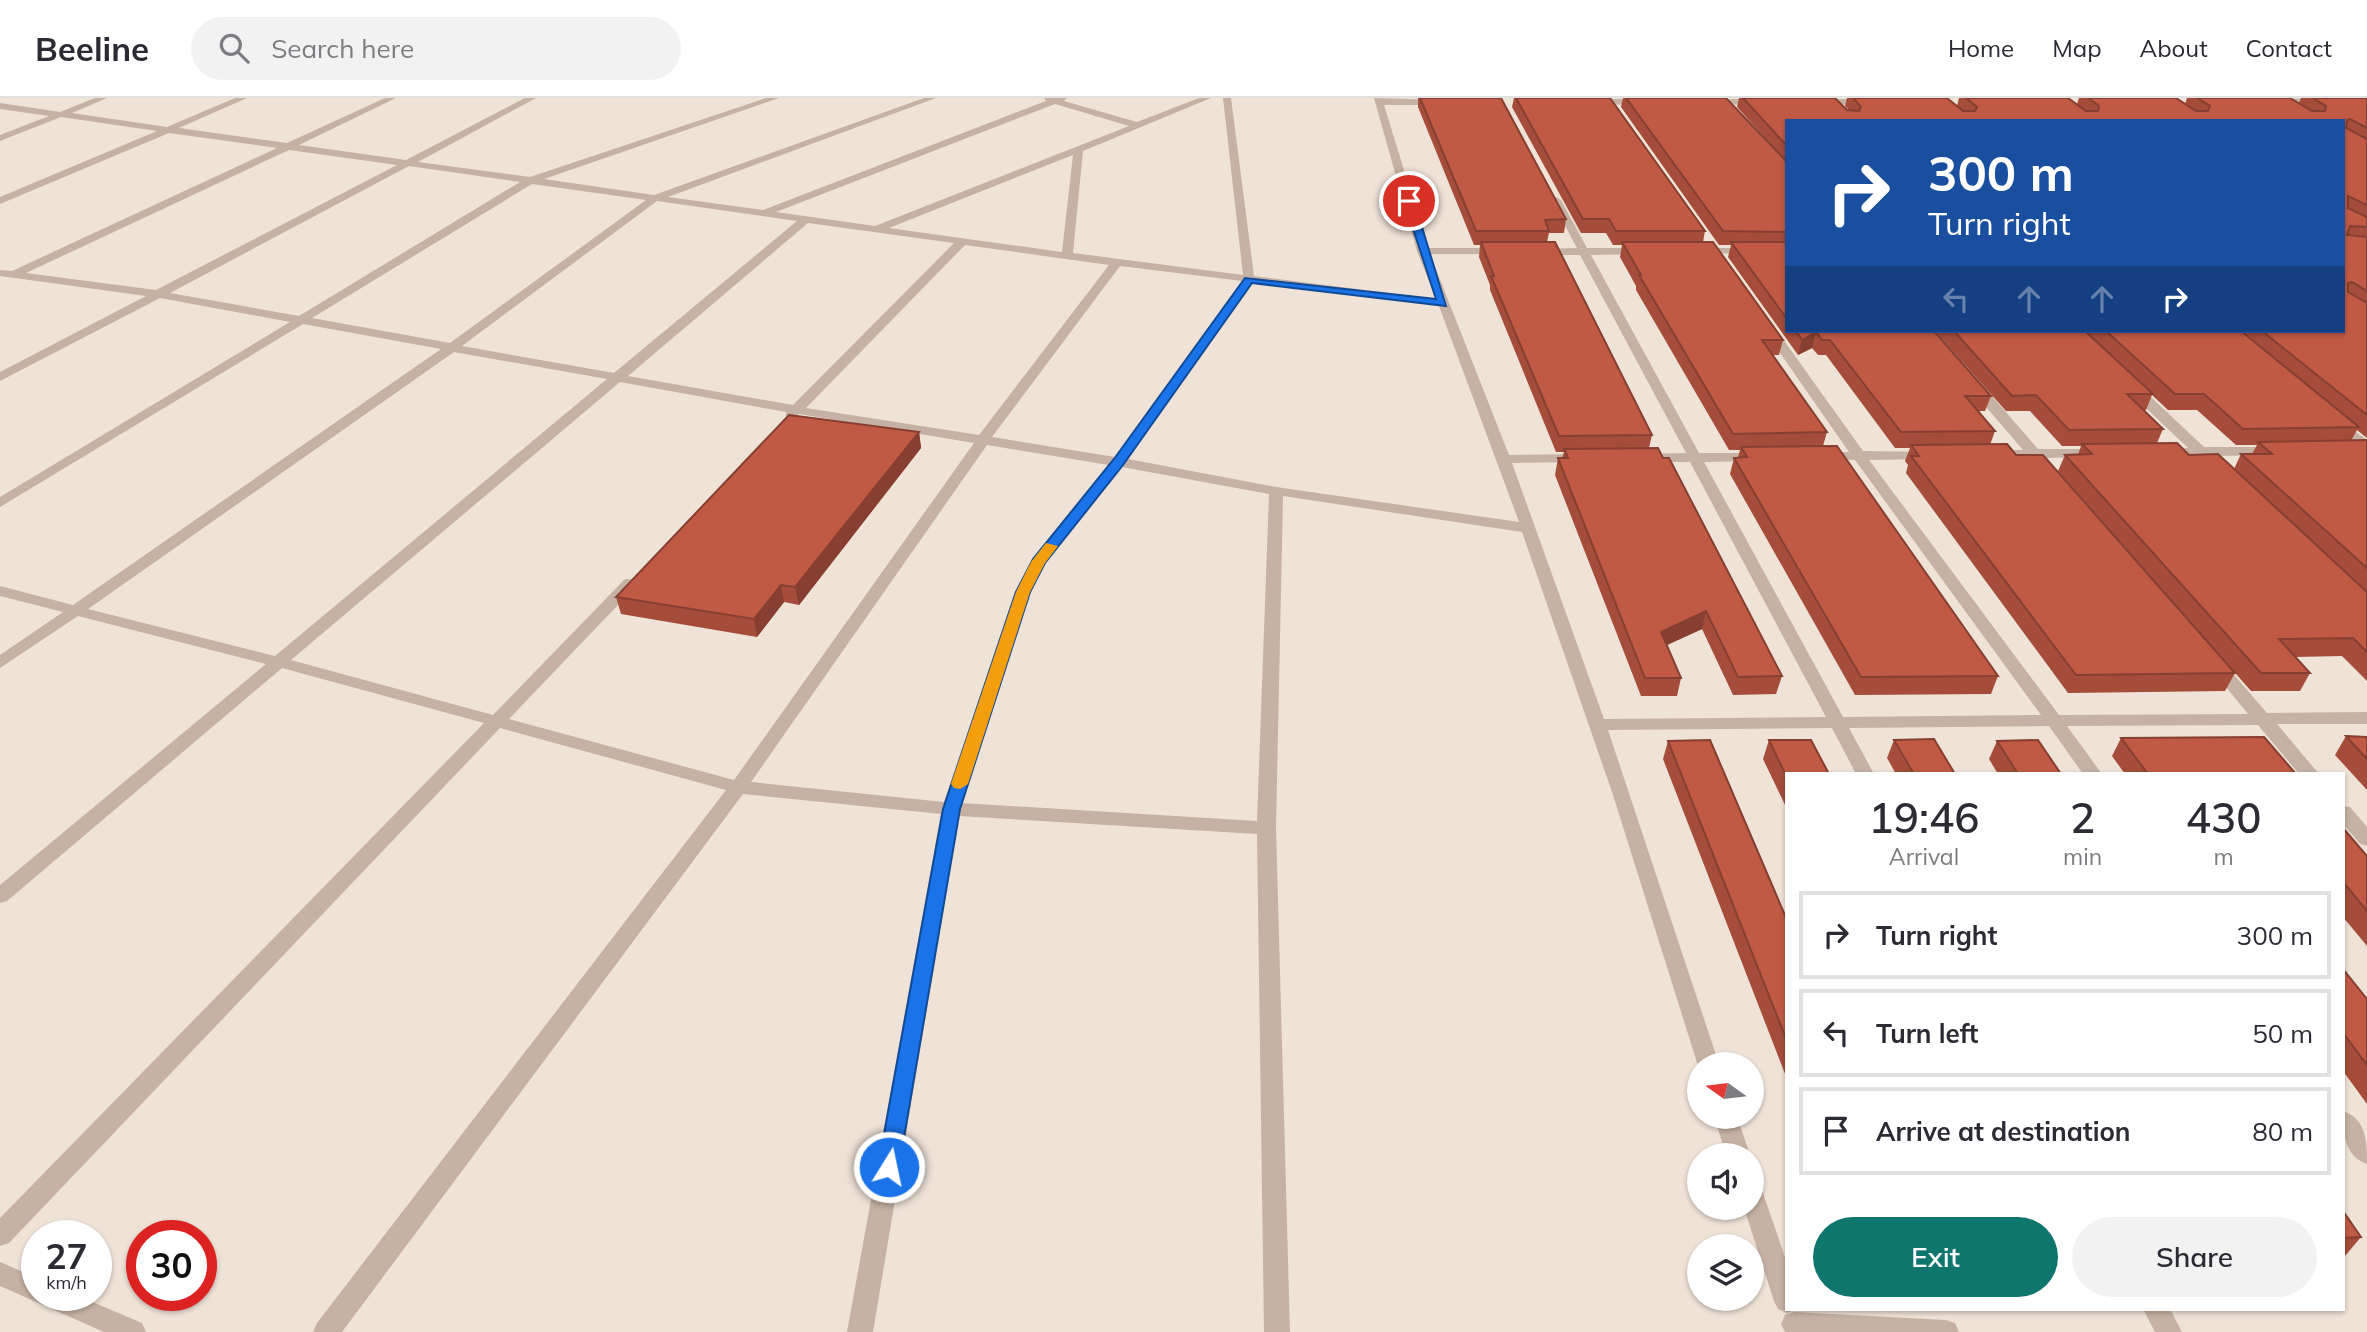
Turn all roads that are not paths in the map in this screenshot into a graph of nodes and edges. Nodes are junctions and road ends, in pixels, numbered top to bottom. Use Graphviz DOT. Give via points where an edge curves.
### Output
graph roads {
  1 [pos="103,98"];
  2 [pos="243,98"];
  3 [pos="392,98"];
  4 [pos="532,98"];
  5 [pos="775,98"];
  6 [pos="932,98"];
  7 [pos="1043,98"];
  8 [pos="1207,98"];
  9 [pos="1227,98"];
  10 [pos="2264,99"];
  11 [pos="2277,99"];
  12 [pos="2367,99"];
  13 [pos="1059,100"];
  14 [pos="1379,100"];
  15 [pos="1722,100"];
  16 [pos="1830,100"];
  17 [pos="1448,102"];
  18 [pos="1583,102"];
  19 [pos="1660,102"];
  20 [pos="1699,102"];
  21 [pos="1778,102"];
  22 [pos="1805,102"];
  23 [pos="1887,102"];
  24 [pos="1611,104"];
  25 [pos="0,106"];
  26 [pos="2296,110"];
  27 [pos="1842,111"];
  28 [pos="1733,112"];
  29 [pos="60,115"];
  30 [pos="1139,126"];
  31 [pos="170,130"];
  32 [pos="0,138"];
  33 [pos="287,146"];
  34 [pos="1078,151"];
  35 [pos="407,164"];
  36 [pos="529,181"];
  37 [pos="1546,183"];
  38 [pos="655,198"];
  39 [pos="0,201"];
  40 [pos="764,213"];
  41 [pos="806,219"];
  42 [pos="876,229"];
  43 [pos="963,241"];
  44 [pos="1423,251"];
  45 [pos="1662,251"];
  46 [pos="1688,251"];
  47 [pos="1785,251"];
  48 [pos="1584,252"];
  49 [pos="1067,256"];
  50 [pos="1116,263"];
  51 [pos="7,274"];
  52 [pos="1249,280"];
  53 [pos="0,281"];
  54 [pos="158,295"];
  55 [pos="1443,303"];
  56 [pos="1763,319"];
  57 [pos="301,320"];
  58 [pos="454,346"];
  59 [pos="1963,372"];
  60 [pos="620,376"];
  61 [pos="0,377"];
  62 [pos="2122,377"];
  63 [pos="796,410"];
  64 [pos="2326,414"];
  65 [pos="777,430"];
  66 [pos="983,439"];
  67 [pos="2362,449"];
  68 [pos="2298,451"];
  69 [pos="2200,452"];
  70 [pos="2118,453"];
  71 [pos="2145,453"];
  72 [pos="1981,454"];
  73 [pos="2035,454"];
  74 [pos="1940,455"];
  75 [pos="1804,456"];
  76 [pos="1858,456"];
  77 [pos="1777,457"];
  78 [pos="1600,458"];
  79 [pos="1628,458"];
  80 [pos="1696,458"];
  81 [pos="1504,459"];
  82 [pos="1119,462"];
  83 [pos="2220,470"];
  84 [pos="2053,475"];
  85 [pos="1276,491"];
  86 [pos="0,503"];
  87 [pos="1528,528"];
  88 [pos="641,571"];
  89 [pos="0,591"];
  90 [pos="74,609"];
  91 [pos="2208,656"];
  92 [pos="279,662"];
  93 [pos="0,663"];
  94 [pos="2367,718"];
  95 [pos="2263,719"];
  96 [pos="2055,721"];
  97 [pos="496,722"];
  98 [pos="1837,723"];
  99 [pos="1597,725"];
  100 [pos="1864,772"];
  101 [pos="2092,772"];
  102 [pos="2308,772"];
  103 [pos="738,786"];
  104 [pos="951,809"];
  105 [pos="2345,814"];
  106 [pos="1266,828"];
  107 [pos="2367,839"];
  108 [pos="0,896"];
  109 [pos="1704,1052"];
  110 [pos="2345,1124"];
  111 [pos="2367,1154"];
  112 [pos="1760,1220"];
  113 [pos="0,1236"];
  114 [pos="0,1274"];
  115 [pos="21,1283"];
  116 [pos="1785,1296"];
  117 [pos="85,1311"];
  118 [pos="2157,1311"];
  119 [pos="1792,1317"];
  120 [pos="133,1332"];
  121 [pos="326,1332"];
  122 [pos="860,1332"];
  123 [pos="1277,1332"];
  124 [pos="1946,1332"];
  125 [pos="2169,1332"];
  1 -- 29 [label="street"];
  2 -- 31 [label="street"];
  3 -- 33 [label="street"];
  4 -- 35 [label="street"];
  5 -- 36 [label="street"];
  6 -- 38 [label="street"];
  7 -- 13 [label="street"];
  8 -- 30 [label="street"];
  9 -- 52 [label="street"];
  10 -- 11 [label="street"];
  11 -- 12 [label="street"];
  11 -- 26 [label="street"];
  13 -- 30 [label="street"];
  13 -- 40 [label="street"];
  14 -- 17 [label="street"];
  14 -- 44 [label="street"];
  15 -- 20 [label="street"];
  15 -- 21 [label="street"];
  15 -- 28 [label="street"];
  16 -- 22 [label="street"];
  16 -- 23 [label="street"];
  16 -- 27 [label="street"];
  18 -- 24 [label="street"];
  19 -- 24 [label="street"];
  25 -- 29 [label="street"];
  29 -- 31 [label="street"];
  29 -- 32 [label="street"];
  30 -- 34 [label="street"];
  31 -- 33 [label="street"];
  31 -- 39 [label="street"];
  33 -- 35 [label="street"];
  33 -- 51 [label="street"];
  34 -- 42 [label="street"];
  34 -- 49 [label="street"];
  35 -- 36 [label="street"];
  35 -- 54 [label="street"];
  36 -- 38 [label="street"];
  36 -- 57 [label="street"];
  37 -- 48 [label="street"];
  38 -- 40 [label="street"];
  38 -- 58 [label="street"];
  40 -- 41 [label="street"];
  41 -- 42 [label="street"];
  41 -- 60 [label="street"];
  42 -- 43 [label="street"];
  43 -- 49 [label="street"];
  43 -- 63 [label="street"];
  44 -- 48 [label="street"];
  44 -- 55 [label="street"];
  45 -- 48 [label="street"];
  46 -- 47 [label="street"];
  48 -- 80 [label="street"];
  49 -- 50 [label="street"];
  50 -- 52 [label="street"];
  50 -- 66 [label="street"];
  51 -- 53 [label="street"];
  51 -- 54 [label="street"];
  52 -- 55 [label="street"];
  52 -- 82 [label="street"];
  54 -- 57 [label="street"];
  54 -- 61 [label="street"];
  55 -- 81 [label="street"];
  56 -- 76 [label="street"];
  57 -- 58 [label="street"];
  57 -- 86 [label="street"];
  58 -- 60 [label="street"];
  58 -- 90 [label="street"];
  59 -- 73 [label="street"];
  60 -- 63 [label="street"];
  60 -- 92 [label="street"];
  62 -- 69 [label="street"];
  63 -- 65 [label="street"];
  63 -- 66 [label="street"];
  64 -- 67 [label="street"];
  66 -- 82 [label="street"];
  66 -- 103 [label="street"];
  68 -- 69 [label="street"];
  69 -- 71 [label="street"];
  69 -- 83 [label="street"];
  70 -- 73 [label="street"];
  72 -- 73 [label="street"];
  73 -- 84 [label="street"];
  74 -- 76 [label="street"];
  75 -- 76 [label="street"];
  76 -- 96 [label="street"];
  77 -- 80 [label="street"];
  78 -- 81 [label="street"];
  79 -- 80 [label="street"];
  80 -- 98 [label="street"];
  81 -- 87 [label="street"];
  82 -- 85 [label="street"];
  82 -- 104 [label="street" via="1038,562 1023,592"];
  85 -- 87 [label="street"];
  85 -- 106 [label="street"];
  87 -- 99 [label="street"];
  88 -- 97 [label="street"];
  89 -- 90 [label="street"];
  90 -- 92 [label="street"];
  90 -- 93 [label="street"];
  91 -- 95 [label="street"];
  92 -- 97 [label="street"];
  92 -- 108 [label="street"];
  94 -- 95 [label="street"];
  95 -- 96 [label="street"];
  95 -- 102 [label="street"];
  96 -- 98 [label="street"];
  96 -- 101 [label="street"];
  97 -- 103 [label="street"];
  97 -- 113 [label="street"];
  98 -- 99 [label="street"];
  98 -- 100 [label="street"];
  99 -- 109 [label="street"];
  103 -- 104 [label="street"];
  103 -- 121 [label="street"];
  104 -- 106 [label="street"];
  104 -- 122 [label="street"];
  105 -- 107 [label="street"];
  106 -- 123 [label="street"];
  110 -- 111 [label="street"];
  112 -- 116 [label="street"];
  114 -- 115 [label="street"];
  117 -- 120 [label="street"];
  118 -- 125 [label="street"];
  119 -- 124 [label="street"];
}
